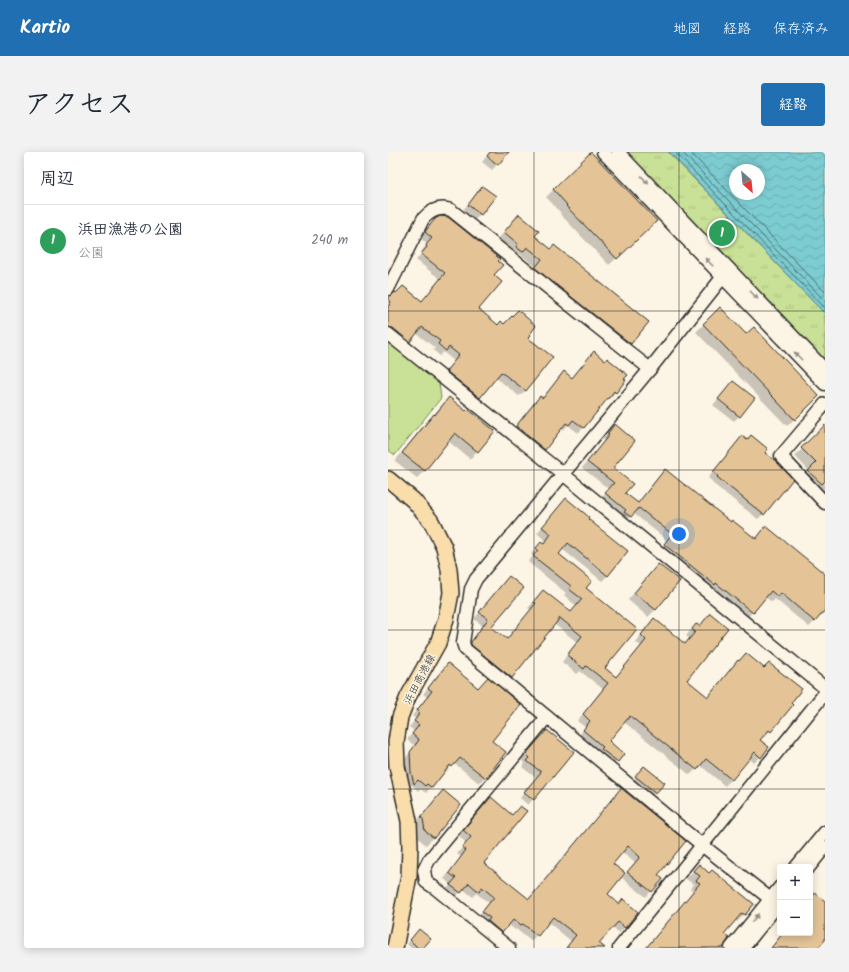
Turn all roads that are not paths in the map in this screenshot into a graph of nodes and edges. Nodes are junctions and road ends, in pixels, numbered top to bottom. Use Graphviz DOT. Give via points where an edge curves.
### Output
graph roads {
  1 [pos="603,152"];
  2 [pos="618,152"];
  3 [pos="726,273"];
  4 [pos="388,289"];
  5 [pos="388,334"];
  6 [pos="650,369"];
  7 [pos="825,370"];
  8 [pos="825,384"];
  9 [pos="825,404"];
  10 [pos="563,474"];
  11 [pos="388,479"];
  12 [pos="825,503"];
  13 [pos="825,688"];
  14 [pos="825,693"];
  15 [pos="547,717"];
  16 [pos="825,832"];
  17 [pos="702,845"];
  18 [pos="825,847"];
  19 [pos="798,864"];
  20 [pos="811,864"];
  21 [pos="776,902"];
  22 [pos="395,948"];
  23 [pos="510,948"];
  24 [pos="619,948"];
  25 [pos="731,948"];
  26 [pos="743,948"];
  3 -- 1 [label="street, one-way"];
  2 -- 3 [label="street, one-way"];
  3 -- 6 [label="street"];
  3 -- 7 [label="street, one-way"];
  8 -- 3 [label="street, one-way"];
  4 -- 6 [label="street" via="423,219 436,209 446,208"];
  5 -- 10 [label="street"];
  6 -- 10 [label="street"];
  9 -- 12 [label="street" via="781,456"];
  10 -- 13 [label="street"];
  10 -- 15 [label="street" via="476,579 471,589 463,641 465,649"];
  11 -- 22 [label="main road, 浜田商港線" via="413,500 431,521 444,547 451,593 438,643 405,703 396,742 397,766 408,821 410,847 408,876"];
  14 -- 17 [label="street"];
  15 -- 17 [label="street"];
  15 -- 23 [label="street" via="429,860 424,870 426,882"];
  16 -- 19 [label="street"];
  17 -- 21 [label="street"];
  17 -- 24 [label="street"];
  18 -- 20 [label="street"];
  25 -- 21 [label="street, one-way"];
  21 -- 26 [label="street"];
}
